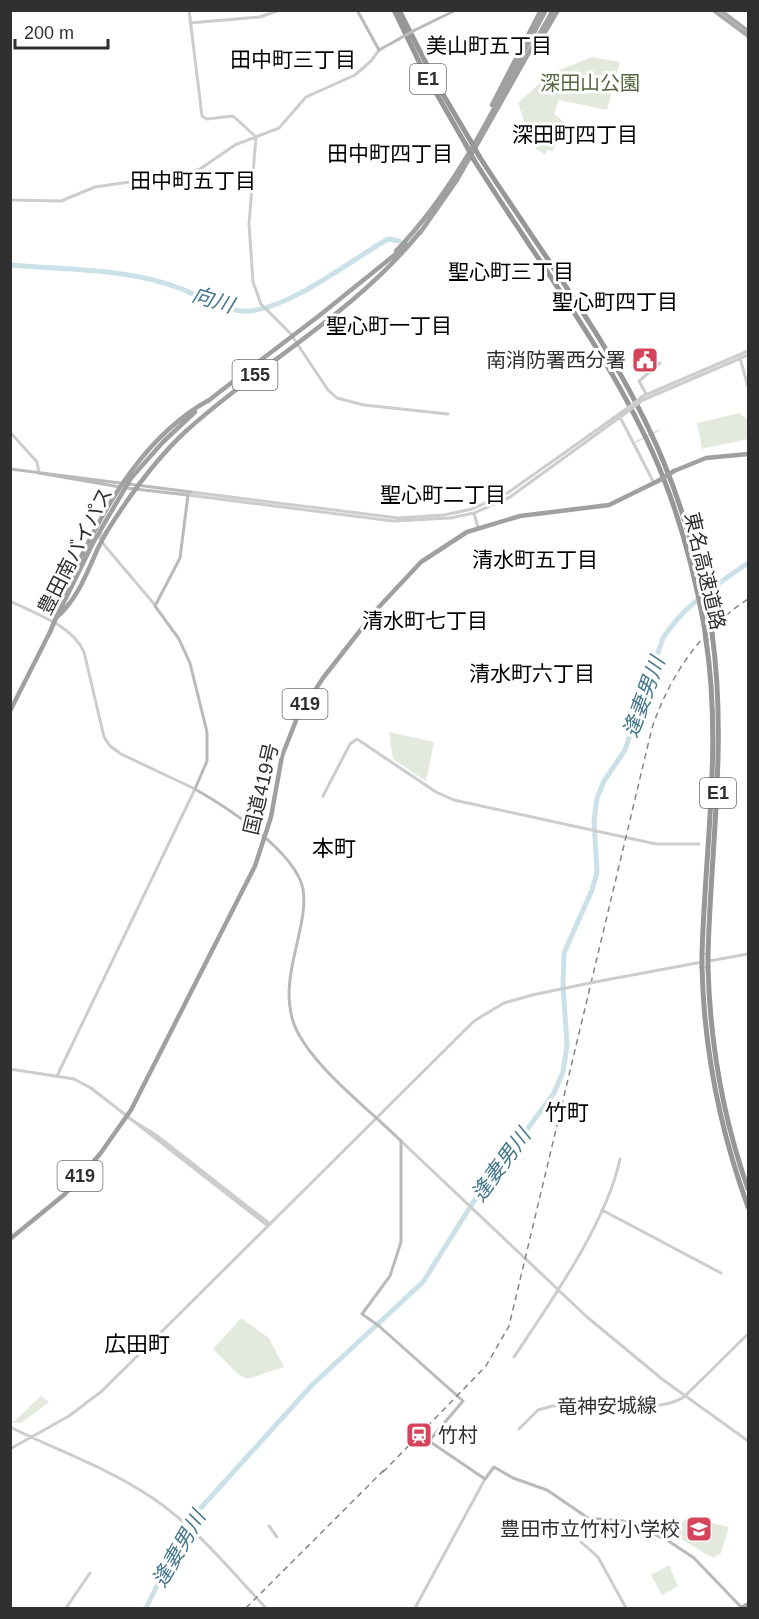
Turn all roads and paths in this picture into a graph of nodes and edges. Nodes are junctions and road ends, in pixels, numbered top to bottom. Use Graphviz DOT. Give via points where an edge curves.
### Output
graph roads {
  1 [pos="189,10"];
  2 [pos="280,10"];
  3 [pos="357,10"];
  4 [pos="393,10"];
  5 [pos="399,10"];
  6 [pos="456,10"];
  7 [pos="541,10"];
  8 [pos="546,10"];
  9 [pos="553,10"];
  10 [pos="558,10"];
  11 [pos="712,10"];
  12 [pos="720,10"];
  13 [pos="189,23"];
  14 [pos="748,31"];
  15 [pos="748,36"];
  16 [pos="379,50"];
  17 [pos="496,112"];
  18 [pos="487,119"];
  19 [pos="256,137"];
  20 [pos="468,142"];
  21 [pos="10,200"];
  22 [pos="420,232"];
  23 [pos="357,287"];
  24 [pos="297,342"];
  25 [pos="748,353"];
  26 [pos="740,358"];
  27 [pos="660,363"];
  28 [pos="748,387"];
  29 [pos="646,394"];
  30 [pos="642,398"];
  31 [pos="209,400"];
  32 [pos="448,414"];
  33 [pos="621,414"];
  34 [pos="10,432"];
  35 [pos="748,454"];
  36 [pos="10,469"];
  37 [pos="39,473"];
  38 [pos="656,482"];
  39 [pos="122,484"];
  40 [pos="135,487"];
  41 [pos="189,494"];
  42 [pos="473,511"];
  43 [pos="109,518"];
  44 [pos="478,527"];
  45 [pos="698,582"];
  46 [pos="10,602"];
  47 [pos="703,604"];
  48 [pos="155,606"];
  49 [pos="57,618"];
  50 [pos="10,711"];
  51 [pos="195,789"];
  52 [pos="323,796"];
  53 [pos="265,840"];
  54 [pos="699,844"];
  55 [pos="705,954"];
  56 [pos="748,954"];
  57 [pos="705,967"];
  58 [pos="10,1069"];
  59 [pos="57,1076"];
  60 [pos="126,1116"];
  61 [pos="377,1117"];
  62 [pos="401,1141"];
  63 [pos="620,1159"];
  64 [pos="748,1189"];
  65 [pos="748,1207"];
  66 [pos="602,1210"];
  67 [pos="269,1225"];
  68 [pos="10,1239"];
  69 [pos="721,1273"];
  70 [pos="558,1290"];
  71 [pos="748,1334"];
  72 [pos="514,1358"];
  73 [pos="686,1396"];
  74 [pos="10,1427"];
  75 [pos="519,1429"];
  76 [pos="31,1438"];
  77 [pos="748,1441"];
  78 [pos="10,1449"];
  79 [pos="485,1479"];
  80 [pos="269,1526"];
  81 [pos="277,1537"];
  82 [pos="581,1542"];
  83 [pos="90,1573"];
  84 [pos="748,1604"];
  85 [pos="66,1608"];
  86 [pos="266,1608"];
  87 [pos="415,1608"];
  88 [pos="626,1608"];
  89 [pos="742,1608"];
  1 -- 13 [label="street"];
  2 -- 13 [label="street" via="260,17"];
  3 -- 16 [label="main road"];
  4 -- 20 [label="highway, 東名高速道路 / E1"];
  5 -- 20 [label="highway, 東名高速道路 / E1"];
  6 -- 16 [label="main road, bridge"];
  7 -- 18 [label="highway, 155" via="501,83"];
  8 -- 18 [label="highway, 豊田南バイパス / 155"];
  9 -- 17 [label="highway, 豊田南バイパス / 155"];
  10 -- 17 [label="highway, 155"];
  11 -- 15 [label="main road"];
  12 -- 14 [label="main road"];
  13 -- 19 [label="street" via="203,118 233,116"];
  16 -- 19 [label="street" via="355,75 306,97 284,124"];
  17 -- 22 [label="highway, 豊田南バイパス / 155" via="458,180"];
  18 -- 23 [label="highway, 豊田南バイパス / 155" via="430,212"];
  19 -- 21 [label="street" via="235,145 192,172 95,187 61,201"];
  19 -- 24 [label="street" via="249,224 253,282 265,309"];
  20 -- 45 [label="highway, 東名高速道路 / E1, bridge" via="474,160 580,323 636,418 674,507"];
  20 -- 45 [label="highway, 東名高速道路 / E1, bridge" via="586,319 650,431 680,505"];
  22 -- 23 [label="highway, 豊田南バイパス / 155"];
  22 -- 24 [label="highway, 155" via="386,273"];
  23 -- 31 [label="highway, 豊田南バイパス / 155, bridge"];
  24 -- 32 [label="street" via="328,390 340,400"];
  24 -- 40 [label="highway, 155" via="185,432"];
  25 -- 26 [label="street"];
  25 -- 29 [label="street"];
  26 -- 28 [label="street"];
  26 -- 30 [label="street"];
  27 -- 29 [label="street" via="639,381"];
  29 -- 30 [label="street"];
  30 -- 33 [label="street, bridge"];
  31 -- 39 [label="highway, 155" via="164,435"];
  31 -- 49 [label="highway, 豊田南バイパス / 155, bridge" via="131,478 94,541"];
  33 -- 38 [label="street"];
  33 -- 42 [label="street" via="527,481"];
  34 -- 37 [label="street" via="37,462"];
  35 -- 38 [label="highway, 国道419号 / 419, bridge" via="706,458"];
  36 -- 37 [label="main road"];
  37 -- 39 [label="main road"];
  38 -- 44 [label="highway, 国道419号 / 419" via="609,505 530,514"];
  39 -- 40 [label="main road"];
  39 -- 49 [label="highway, 155" via="90,536 59,604"];
  40 -- 41 [label="main road"];
  40 -- 49 [label="highway, 155, bridge" via="106,533 79,590"];
  41 -- 42 [label="street" via="393,521 431,521"];
  41 -- 48 [label="main road" via="180,558"];
  42 -- 44 [label="street"];
  43 -- 48 [label="street" via="100,539"];
  44 -- 53 [label="highway, 国道419号 / 419" via="433,554 407,576 306,701 282,756"];
  45 -- 47 [label="highway, 東名高速道路 / E1"];
  46 -- 51 [label="street" via="77,639 84,652 104,737 110,746"];
  47 -- 55 [label="highway, 東名高速道路 / E1, bridge" via="713,755"];
  47 -- 55 [label="highway, 東名高速道路 / E1, bridge" via="709,620 717,681 720,746"];
  48 -- 51 [label="main road" via="179,639 190,663 207,732 207,761"];
  49 -- 50 [label="highway, 豊田南バイパス / 155, bridge"];
  51 -- 53 [label="main road"];
  51 -- 59 [label="street"];
  52 -- 54 [label="street" via="350,744 357,739 443,796 656,844"];
  53 -- 60 [label="highway, 国道419号 / 419" via="252,875"];
  53 -- 61 [label="main road" via="288,859 303,889 304,910 290,983 294,1024 315,1058"];
  55 -- 57 [label="highway, 東名高速道路 / E1, bridge"];
  56 -- 61 [label="street, bridge" via="504,1003 474,1021"];
  57 -- 64 [label="highway, 東名高速道路 / E1" via="722,1093"];
  57 -- 65 [label="highway, 東名高速道路 / E1" via="706,1028 715,1094"];
  58 -- 59 [label="street"];
  59 -- 60 [label="street" via="79,1081"];
  60 -- 67 [label="street"];
  60 -- 68 [label="highway, 国道419号 / 419" via="65,1194"];
  61 -- 62 [label="main road"];
  61 -- 67 [label="street"];
  62 -- 70 [label="street"];
  62 -- 79 [label="main road" via="402,1236 390,1276 362,1314 464,1401 429,1441"];
  63 -- 66 [label="street"];
  66 -- 69 [label="street"];
  66 -- 70 [label="street"];
  67 -- 76 [label="street" via="96,1397"];
  70 -- 72 [label="street"];
  70 -- 73 [label="street"];
  71 -- 73 [label="street, 竜神安城線"];
  73 -- 75 [label="street, 竜神安城線" via="660,1406 552,1406 538,1410"];
  73 -- 77 [label="street"];
  74 -- 76 [label="street"];
  76 -- 78 [label="street"];
  76 -- 86 [label="street" via="133,1486 160,1503"];
  79 -- 87 [label="street"];
  79 -- 89 [label="main road" via="494,1467 547,1490 588,1518 624,1521 650,1531 694,1558"];
  80 -- 81 [label="street"];
  82 -- 88 [label="street" via="598,1557"];
  83 -- 85 [label="street"];
  84 -- 89 [label="main road"];
}
